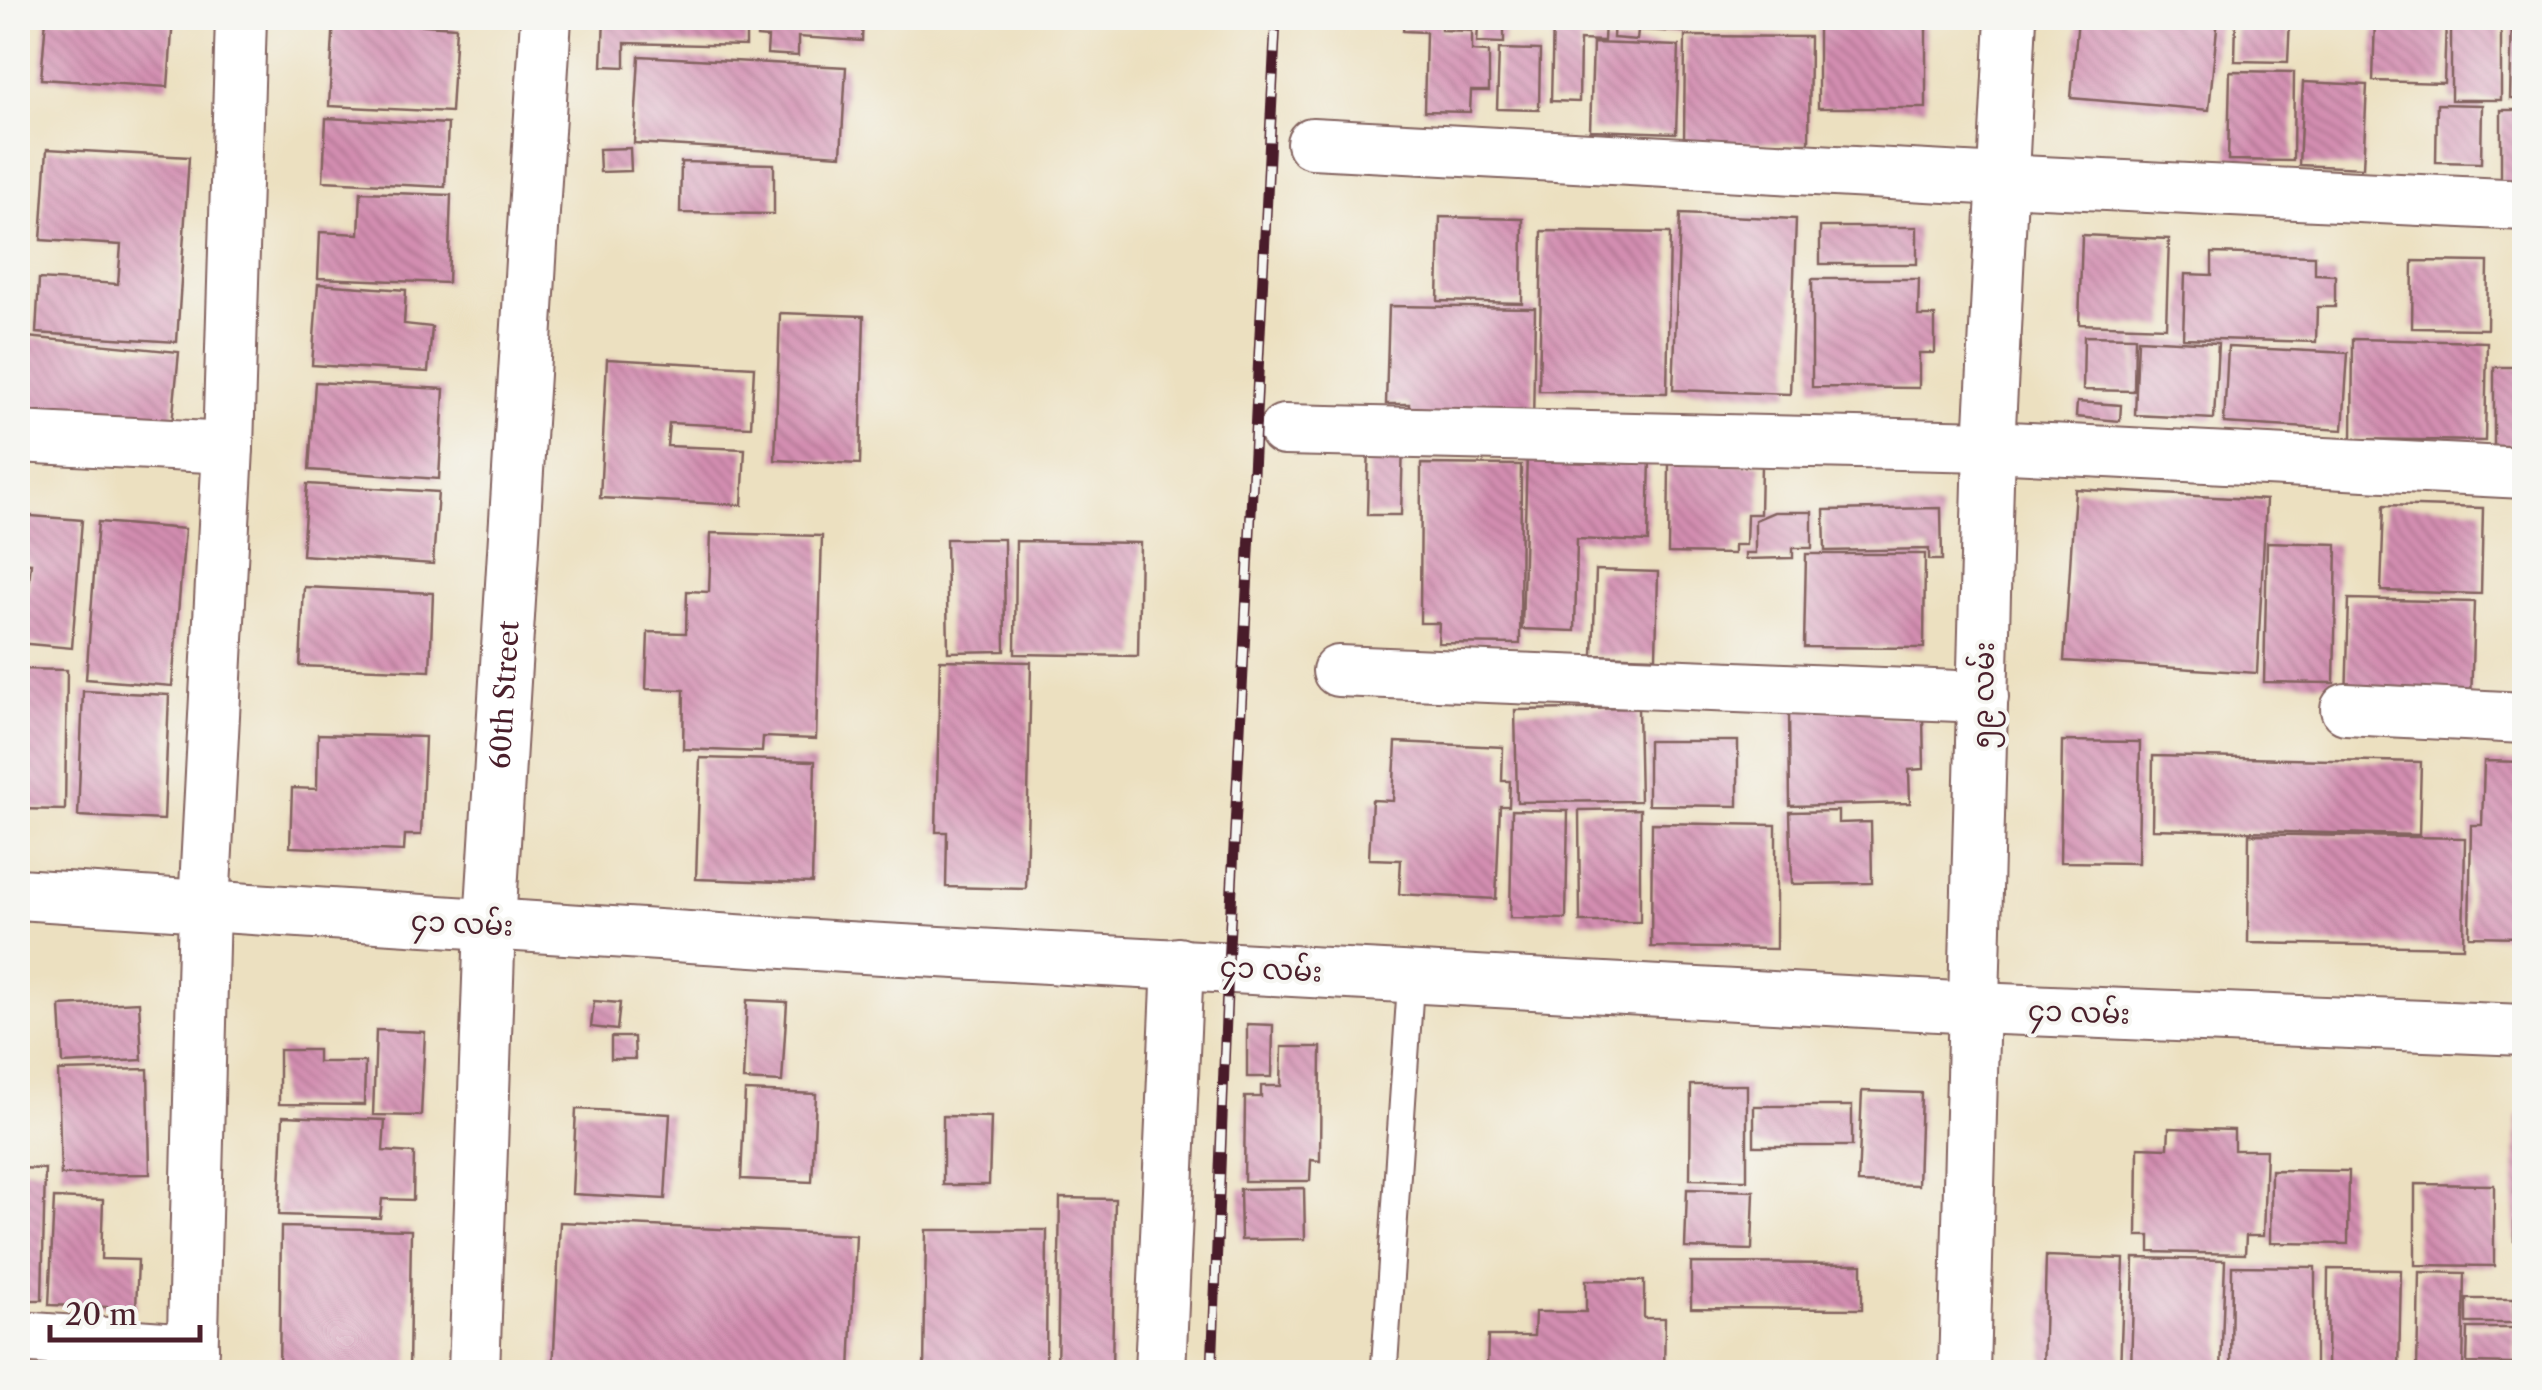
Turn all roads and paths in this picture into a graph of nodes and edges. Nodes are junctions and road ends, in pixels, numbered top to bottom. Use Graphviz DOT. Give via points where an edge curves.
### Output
graph roads {
  1 [pos="241,18"];
  2 [pos="546,18"];
  3 [pos="2011,18"];
  4 [pos="1312,143"];
  5 [pos="2002,180"];
  6 [pos="2524,205"];
  7 [pos="1284,430"];
  8 [pos="18,436"];
  9 [pos="1989,446"];
  10 [pos="228,448"];
  11 [pos="2524,473"];
  12 [pos="1338,671"];
  13 [pos="1984,696"];
  14 [pos="2346,709"];
  15 [pos="2524,718"];
  16 [pos="18,894"];
  17 [pos="204,907"];
  18 [pos="490,924"];
  19 [pos="1178,964"];
  20 [pos="1411,977"];
  21 [pos="1975,1008"];
  22 [pos="2524,1030"];
  23 [pos="18,1337"];
  24 [pos="192,1361"];
  25 [pos="474,1372"];
  26 [pos="1160,1372"];
  27 [pos="1384,1372"];
  28 [pos="1964,1372"];
  1 -- 10 [label="street"];
  2 -- 18 [label="street, 60th Street"];
  3 -- 5 [label="street, ၅၉ လမ်း"];
  4 -- 5 [label="street"];
  5 -- 6 [label="street"];
  5 -- 9 [label="street, ၅၉ လမ်း"];
  7 -- 9 [label="street"];
  8 -- 10 [label="street"];
  9 -- 11 [label="street"];
  9 -- 13 [label="street, ၅၉ လမ်း"];
  10 -- 17 [label="street"];
  12 -- 13 [label="street"];
  13 -- 21 [label="street, ၅၉ လမ်း"];
  14 -- 15 [label="street"];
  16 -- 17 [label="street, ၄၁ လမ်း"];
  17 -- 18 [label="street, ၄၁ လမ်း"];
  17 -- 24 [label="street"];
  18 -- 19 [label="street, ၄၁ လမ်း"];
  18 -- 25 [label="street, 60th Street"];
  19 -- 20 [label="street, ၄၁ လမ်း"];
  19 -- 26 [label="street"];
  20 -- 21 [label="street, ၄၁ လမ်း"];
  20 -- 27 [label="lane"];
  21 -- 22 [label="street, ၄၁ လမ်း"];
  21 -- 28 [label="street, ၅၉ လမ်း"];
  23 -- 24 [label="street"];
}
